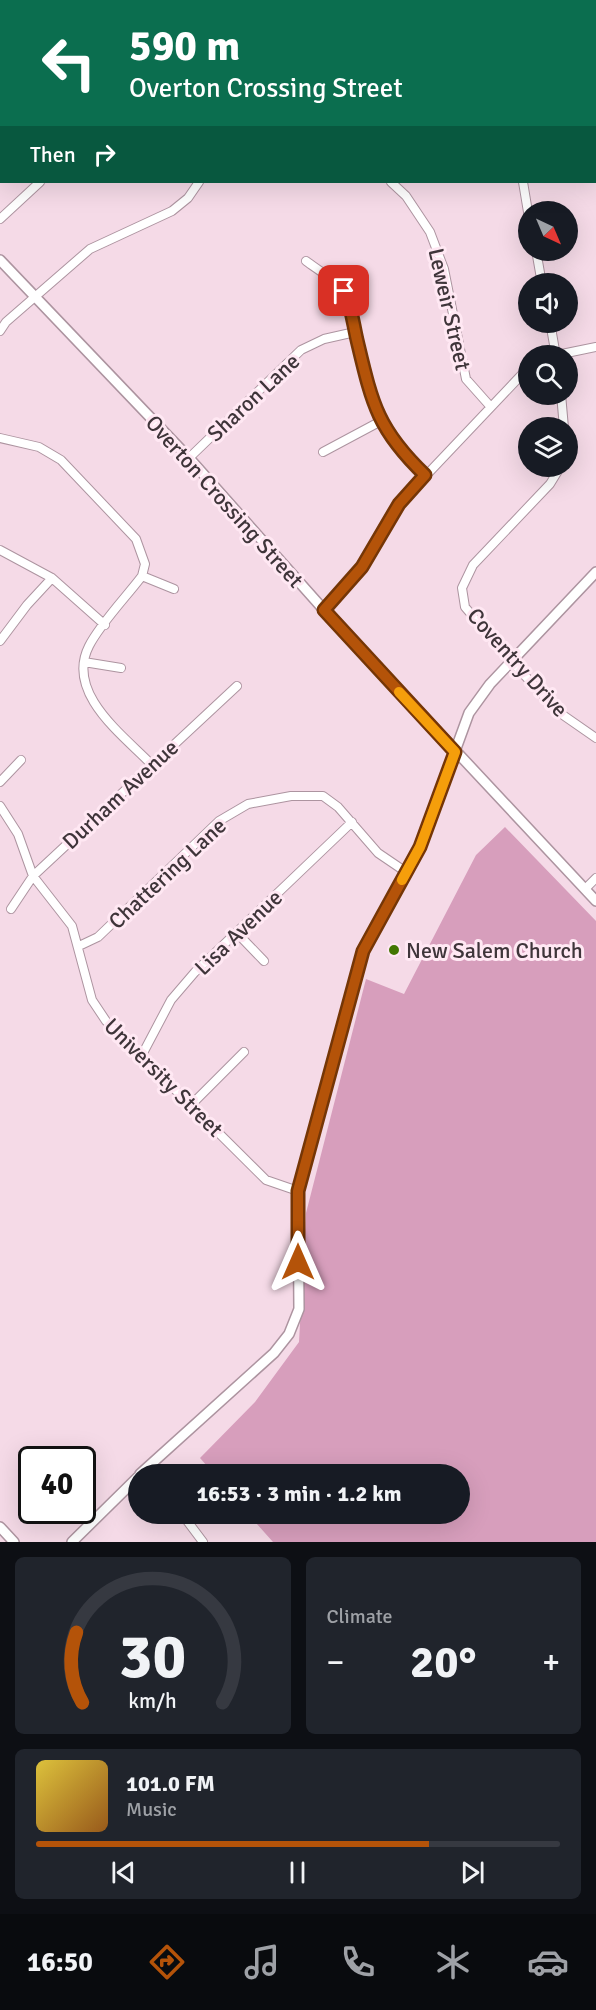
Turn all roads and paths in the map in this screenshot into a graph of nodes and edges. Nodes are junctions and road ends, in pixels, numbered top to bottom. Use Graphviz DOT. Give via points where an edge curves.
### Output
graph roads {
  1 [pos="39,183"];
  2 [pos="198,183"];
  3 [pos="392,183"];
  4 [pos="523,183"];
  5 [pos="526,201"];
  6 [pos="0,219"];
  7 [pos="0,260"];
  8 [pos="306,261"];
  9 [pos="34,297"];
  10 [pos="0,331"];
  11 [pos="355,332"];
  12 [pos="596,347"];
  13 [pos="578,351"];
  14 [pos="518,378"];
  15 [pos="490,406"];
  16 [pos="381,421"];
  17 [pos="0,438"];
  18 [pos="323,452"];
  19 [pos="189,458"];
  20 [pos="425,475"];
  21 [pos="554,477"];
  22 [pos="0,550"];
  23 [pos="596,572"];
  24 [pos="142,576"];
  25 [pos="51,578"];
  26 [pos="174,589"];
  27 [pos="324,610"];
  28 [pos="105,625"];
  29 [pos="0,641"];
  30 [pos="84,662"];
  31 [pos="512,662"];
  32 [pos="121,668"];
  33 [pos="237,686"];
  34 [pos="596,738"];
  35 [pos="455,752"];
  36 [pos="21,760"];
  37 [pos="151,764"];
  38 [pos="0,782"];
  39 [pos="0,806"];
  40 [pos="352,822"];
  41 [pos="406,872"];
  42 [pos="33,876"];
  43 [pos="596,878"];
  44 [pos="585,889"];
  45 [pos="596,901"];
  46 [pos="11,909"];
  47 [pos="237,933"];
  48 [pos="79,946"];
  49 [pos="264,961"];
  50 [pos="244,1052"];
  51 [pos="142,1055"];
  52 [pos="191,1105"];
  53 [pos="298,1191"];
  54 [pos="154,1464"];
  55 [pos="128,1488"];
  56 [pos="190,1524"];
  57 [pos="0,1527"];
  58 [pos="14,1542"];
  59 [pos="72,1542"];
  60 [pos="203,1542"];
  1 -- 6 [label="street"];
  2 -- 9 [label="street" via="172,211 90,249"];
  3 -- 15 [label="street, Leweir Street" via="406,196 430,232 444,269 466,379"];
  4 -- 5 [label="street"];
  7 -- 9 [label="street, Overton Crossing Street"];
  8 -- 11 [label="street" via="344,291 352,308"];
  9 -- 10 [label="street"];
  9 -- 19 [label="street, Overton Crossing Street"];
  11 -- 16 [label="street" via="371,398"];
  11 -- 19 [label="street, Sharon Lane" via="324,339 301,351"];
  12 -- 13 [label="street"];
  14 -- 15 [label="street"];
  15 -- 20 [label="street"];
  16 -- 18 [label="street"];
  16 -- 20 [label="street" via="399,451"];
  17 -- 24 [label="street" via="39,447 61,460 136,539 145,564"];
  19 -- 27 [label="street, Overton Crossing Street"];
  20 -- 27 [label="street" via="399,504 362,567"];
  21 -- 31 [label="street, Coventry Drive" via="473,565 462,588 465,607"];
  22 -- 25 [label="street"];
  23 -- 31 [label="street"];
  24 -- 26 [label="street"];
  24 -- 28 [label="street"];
  25 -- 28 [label="street"];
  25 -- 29 [label="street"];
  27 -- 35 [label="street, Overton Crossing Street"];
  28 -- 30 [label="street" via="89,646"];
  30 -- 32 [label="street"];
  30 -- 37 [label="street" via="86,687 97,707"];
  31 -- 34 [label="street, Coventry Drive" via="560,713"];
  31 -- 35 [label="street" via="469,713"];
  33 -- 37 [label="street, Durham Avenue"];
  35 -- 41 [label="street" via="420,847"];
  35 -- 44 [label="street, Overton Crossing Street"];
  36 -- 38 [label="street"];
  37 -- 42 [label="street, Durham Avenue"];
  39 -- 42 [label="street, University Street" via="18,834"];
  40 -- 41 [label="street, Chattering Lane" via="378,853"];
  40 -- 47 [label="street, Lisa Avenue"];
  40 -- 48 [label="street, Chattering Lane" via="323,796 291,796 248,804 219,821 98,937"];
  41 -- 53 [label="street" via="363,951"];
  42 -- 46 [label="street, Durham Avenue"];
  42 -- 48 [label="street, University Street" via="72,926"];
  43 -- 44 [label="street"];
  44 -- 45 [label="street, Overton Crossing Street"];
  47 -- 49 [label="street"];
  47 -- 51 [label="street, Lisa Avenue" via="171,1000"];
  48 -- 51 [label="street, University Street" via="92,1000 106,1021"];
  50 -- 52 [label="street"];
  51 -- 52 [label="street, University Street"];
  52 -- 53 [label="street, University Street" via="266,1180"];
  53 -- 54 [label="street" via="298,1309 289,1334 274,1353"];
  55 -- 59 [label="street"];
  56 -- 60 [label="street"];
  57 -- 58 [label="street"];
}
